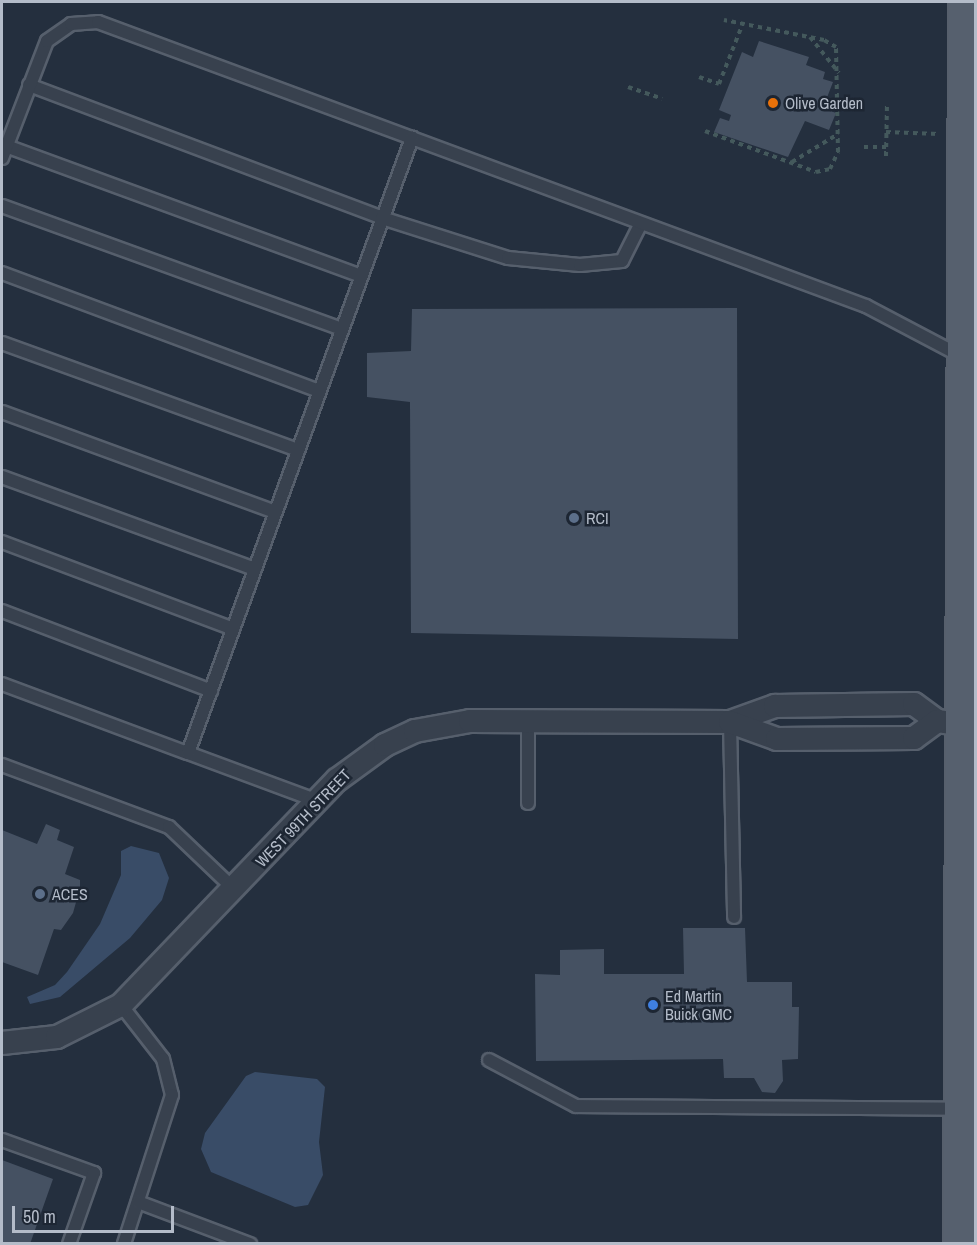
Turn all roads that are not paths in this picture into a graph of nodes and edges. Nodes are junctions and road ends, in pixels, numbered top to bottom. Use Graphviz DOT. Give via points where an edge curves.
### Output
graph roads {
  1 [pos="965,2"];
  2 [pos="29,84"];
  3 [pos="411,138"];
  4 [pos="6,146"];
  5 [pos="2,158"];
  6 [pos="2,206"];
  7 [pos="382,218"];
  8 [pos="641,223"];
  9 [pos="2,273"];
  10 [pos="361,276"];
  11 [pos="342,329"];
  12 [pos="2,343"];
  13 [pos="963,357"];
  14 [pos="319,391"];
  15 [pos="2,412"];
  16 [pos="298,450"];
  17 [pos="2,477"];
  18 [pos="275,512"];
  19 [pos="2,542"];
  20 [pos="255,569"];
  21 [pos="2,611"];
  22 [pos="233,629"];
  23 [pos="2,684"];
  24 [pos="211,691"];
  25 [pos="528,720"];
  26 [pos="730,722"];
  27 [pos="958,723"];
  28 [pos="188,753"];
  29 [pos="2,765"];
  30 [pos="315,801"];
  31 [pos="528,803"];
  32 [pos="234,889"];
  33 [pos="734,917"];
  34 [pos="121,1005"];
  35 [pos="2,1043"];
  36 [pos="489,1060"];
  37 [pos="961,1110"];
  38 [pos="2,1140"];
  39 [pos="138,1202"];
  40 [pos="69,1244"];
  41 [pos="124,1244"];
  42 [pos="250,1244"];
  43 [pos="960,1244"];
  1 -- 13 [label="main road"];
  2 -- 3 [label="lane" via="52,34 70,24 98,22"];
  2 -- 4 [label="lane"];
  2 -- 7 [label="lane"];
  3 -- 7 [label="lane"];
  3 -- 8 [label="lane"];
  4 -- 5 [label="lane"];
  4 -- 10 [label="lane"];
  6 -- 11 [label="lane"];
  7 -- 8 [label="lane" via="508,258 580,265 622,261"];
  7 -- 10 [label="lane"];
  8 -- 13 [label="lane" via="866,306"];
  9 -- 14 [label="lane"];
  10 -- 11 [label="lane"];
  11 -- 14 [label="lane"];
  12 -- 16 [label="lane"];
  13 -- 27 [label="main road"];
  14 -- 16 [label="lane"];
  15 -- 18 [label="lane"];
  16 -- 18 [label="lane"];
  17 -- 20 [label="lane"];
  18 -- 20 [label="lane"];
  19 -- 22 [label="lane"];
  20 -- 22 [label="lane"];
  21 -- 24 [label="lane"];
  22 -- 24 [label="lane"];
  23 -- 28 [label="lane"];
  24 -- 28 [label="lane"];
  25 -- 26 [label="street, WEST 99TH STREET"];
  25 -- 30 [label="street, WEST 99TH STREET" via="449,722 415,731 359,762"];
  25 -- 31 [label="lane"];
  26 -- 27 [label="street, WEST 99TH STREET" via="777,739 914,738"];
  26 -- 27 [label="street, WEST 99TH STREET" via="775,706 914,704"];
  26 -- 33 [label="lane"];
  27 -- 37 [label="main road"];
  28 -- 30 [label="lane"];
  29 -- 32 [label="lane" via="169,827"];
  30 -- 32 [label="street, WEST 99TH STREET"];
  32 -- 34 [label="street, WEST 99TH STREET"];
  34 -- 35 [label="street, WEST 99TH STREET" via="57,1037"];
  34 -- 39 [label="lane" via="163,1059 171,1082 171,1112"];
  36 -- 37 [label="lane" via="576,1106"];
  37 -- 43 [label="main road"];
  38 -- 40 [label="lane" via="94,1173"];
  39 -- 41 [label="lane"];
  39 -- 42 [label="lane"];
}
